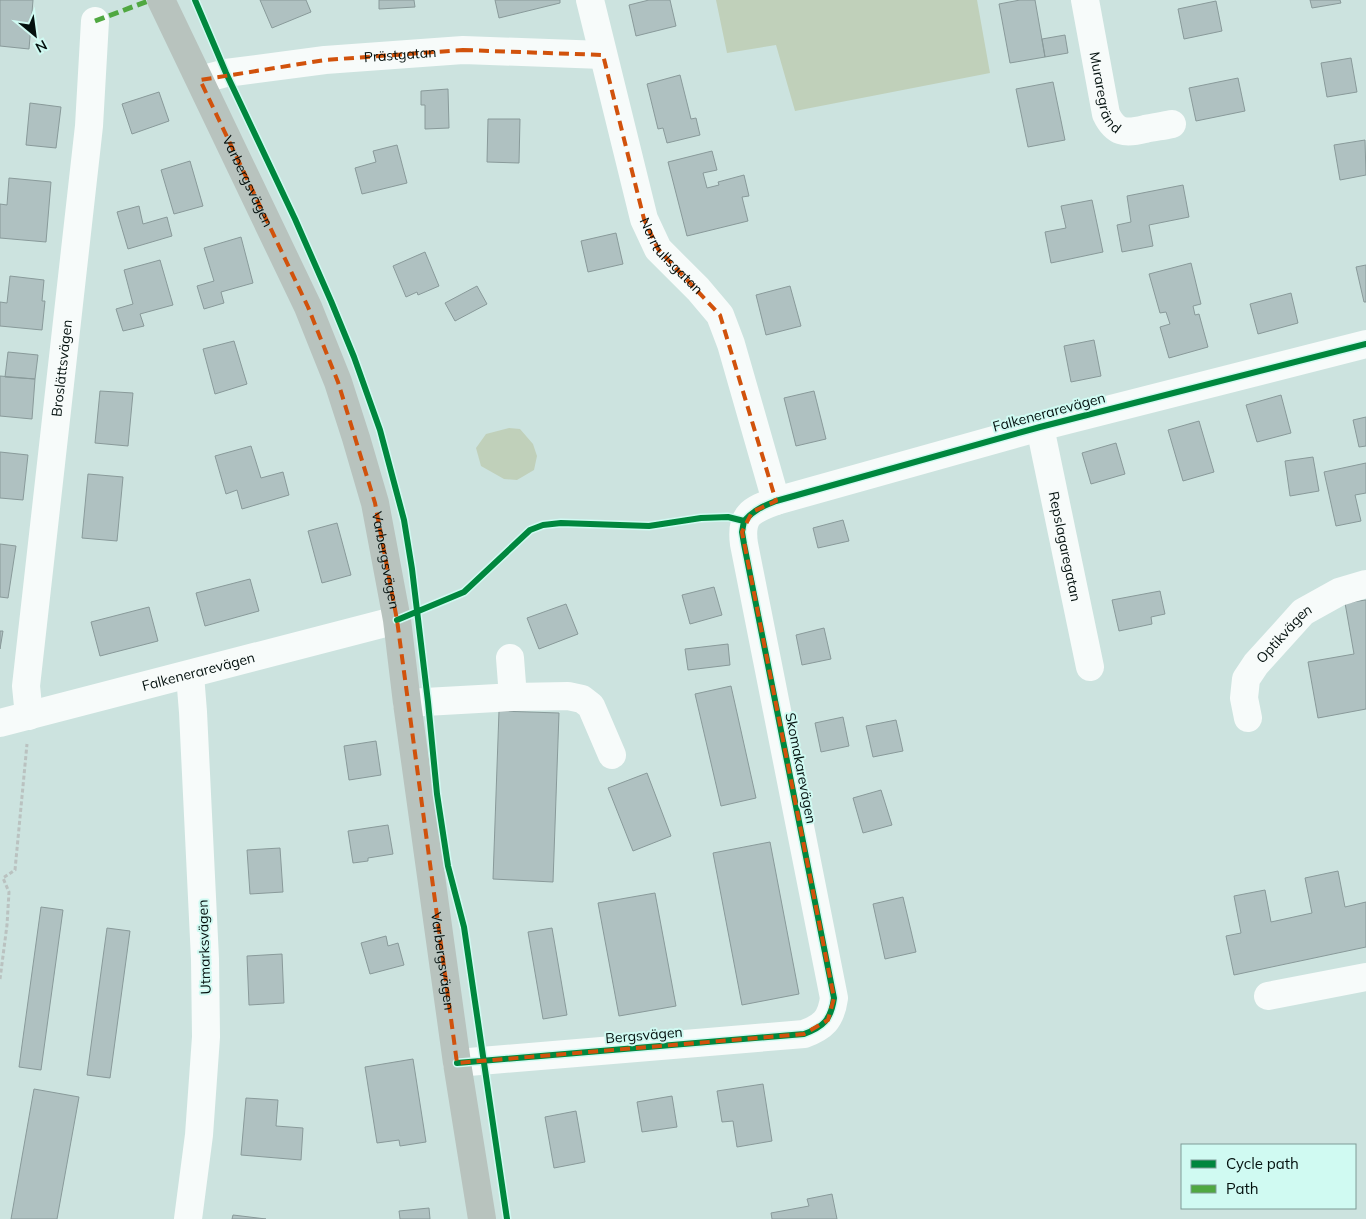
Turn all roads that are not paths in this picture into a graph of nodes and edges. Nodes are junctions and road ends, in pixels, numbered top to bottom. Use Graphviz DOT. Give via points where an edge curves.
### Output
graph roads {
  1 [pos="160,0"];
  2 [pos="590,0"];
  3 [pos="1085,0"];
  4 [pos="95,20"];
  5 [pos="603,55"];
  6 [pos="200,80"];
  7 [pos="1172,124"];
  8 [pos="1366,344"];
  9 [pos="1040,427"];
  10 [pos="776,502"];
  11 [pos="744,521"];
  12 [pos="1366,584"];
  13 [pos="397,620"];
  14 [pos="510,658"];
  15 [pos="1090,667"];
  16 [pos="190,675"];
  17 [pos="513,697"];
  18 [pos="407,703"];
  19 [pos="29,716"];
  20 [pos="1248,718"];
  21 [pos="0,723"];
  22 [pos="612,755"];
  23 [pos="1366,977"];
  24 [pos="1268,996"];
  25 [pos="828,1020"];
  26 [pos="458,1063"];
  27 [pos="188,1219"];
  28 [pos="482,1219"];
  1 -- 6 [label="main road, Varbergsvägen"];
  2 -- 5 [label="street, Norrtullsgatan"];
  3 -- 7 [label="street, Muraregränd" via="1110,122 1120,130 1131,132"];
  4 -- 19 [label="street, Broslättsvägen" via="89,126 26,686"];
  5 -- 6 [label="street, Prästgatan" via="463,50 325,60 226,73"];
  5 -- 10 [label="street, Norrtullsgatan" via="644,219 658,249 720,315"];
  6 -- 13 [label="main road, Varbergsvägen" via="308,307 338,382 375,503"];
  8 -- 9 [label="street, Falkenerarevägen"];
  9 -- 10 [label="street, Falkenerarevägen"];
  9 -- 15 [label="street, Repslagaregatan"];
  10 -- 11 [label="street, Falkenerarevägen" via="752,512"];
  11 -- 25 [label="street, Skomakarevägen" via="744,544 834,998"];
  12 -- 20 [label="street, Optikvägen" via="1339,592 1303,612 1256,664 1246,680 1244,698"];
  13 -- 16 [label="street, Falkenerarevägen"];
  13 -- 18 [label="main road, Varbergsvägen"];
  14 -- 17 [label="street"];
  16 -- 19 [label="street, Falkenerarevägen"];
  16 -- 27 [label="street, Utmarksvägen" via="206,1037 199,1135"];
  17 -- 18 [label="street"];
  17 -- 22 [label="street" via="568,696 582,699 591,706"];
  18 -- 26 [label="main road, Varbergsvägen"];
  19 -- 21 [label="street, Falkenerarevägen"];
  23 -- 24 [label="street"];
  25 -- 26 [label="street, Bergsvägen" via="804,1034"];
  26 -- 28 [label="main road, Varbergsvägen"];
}
